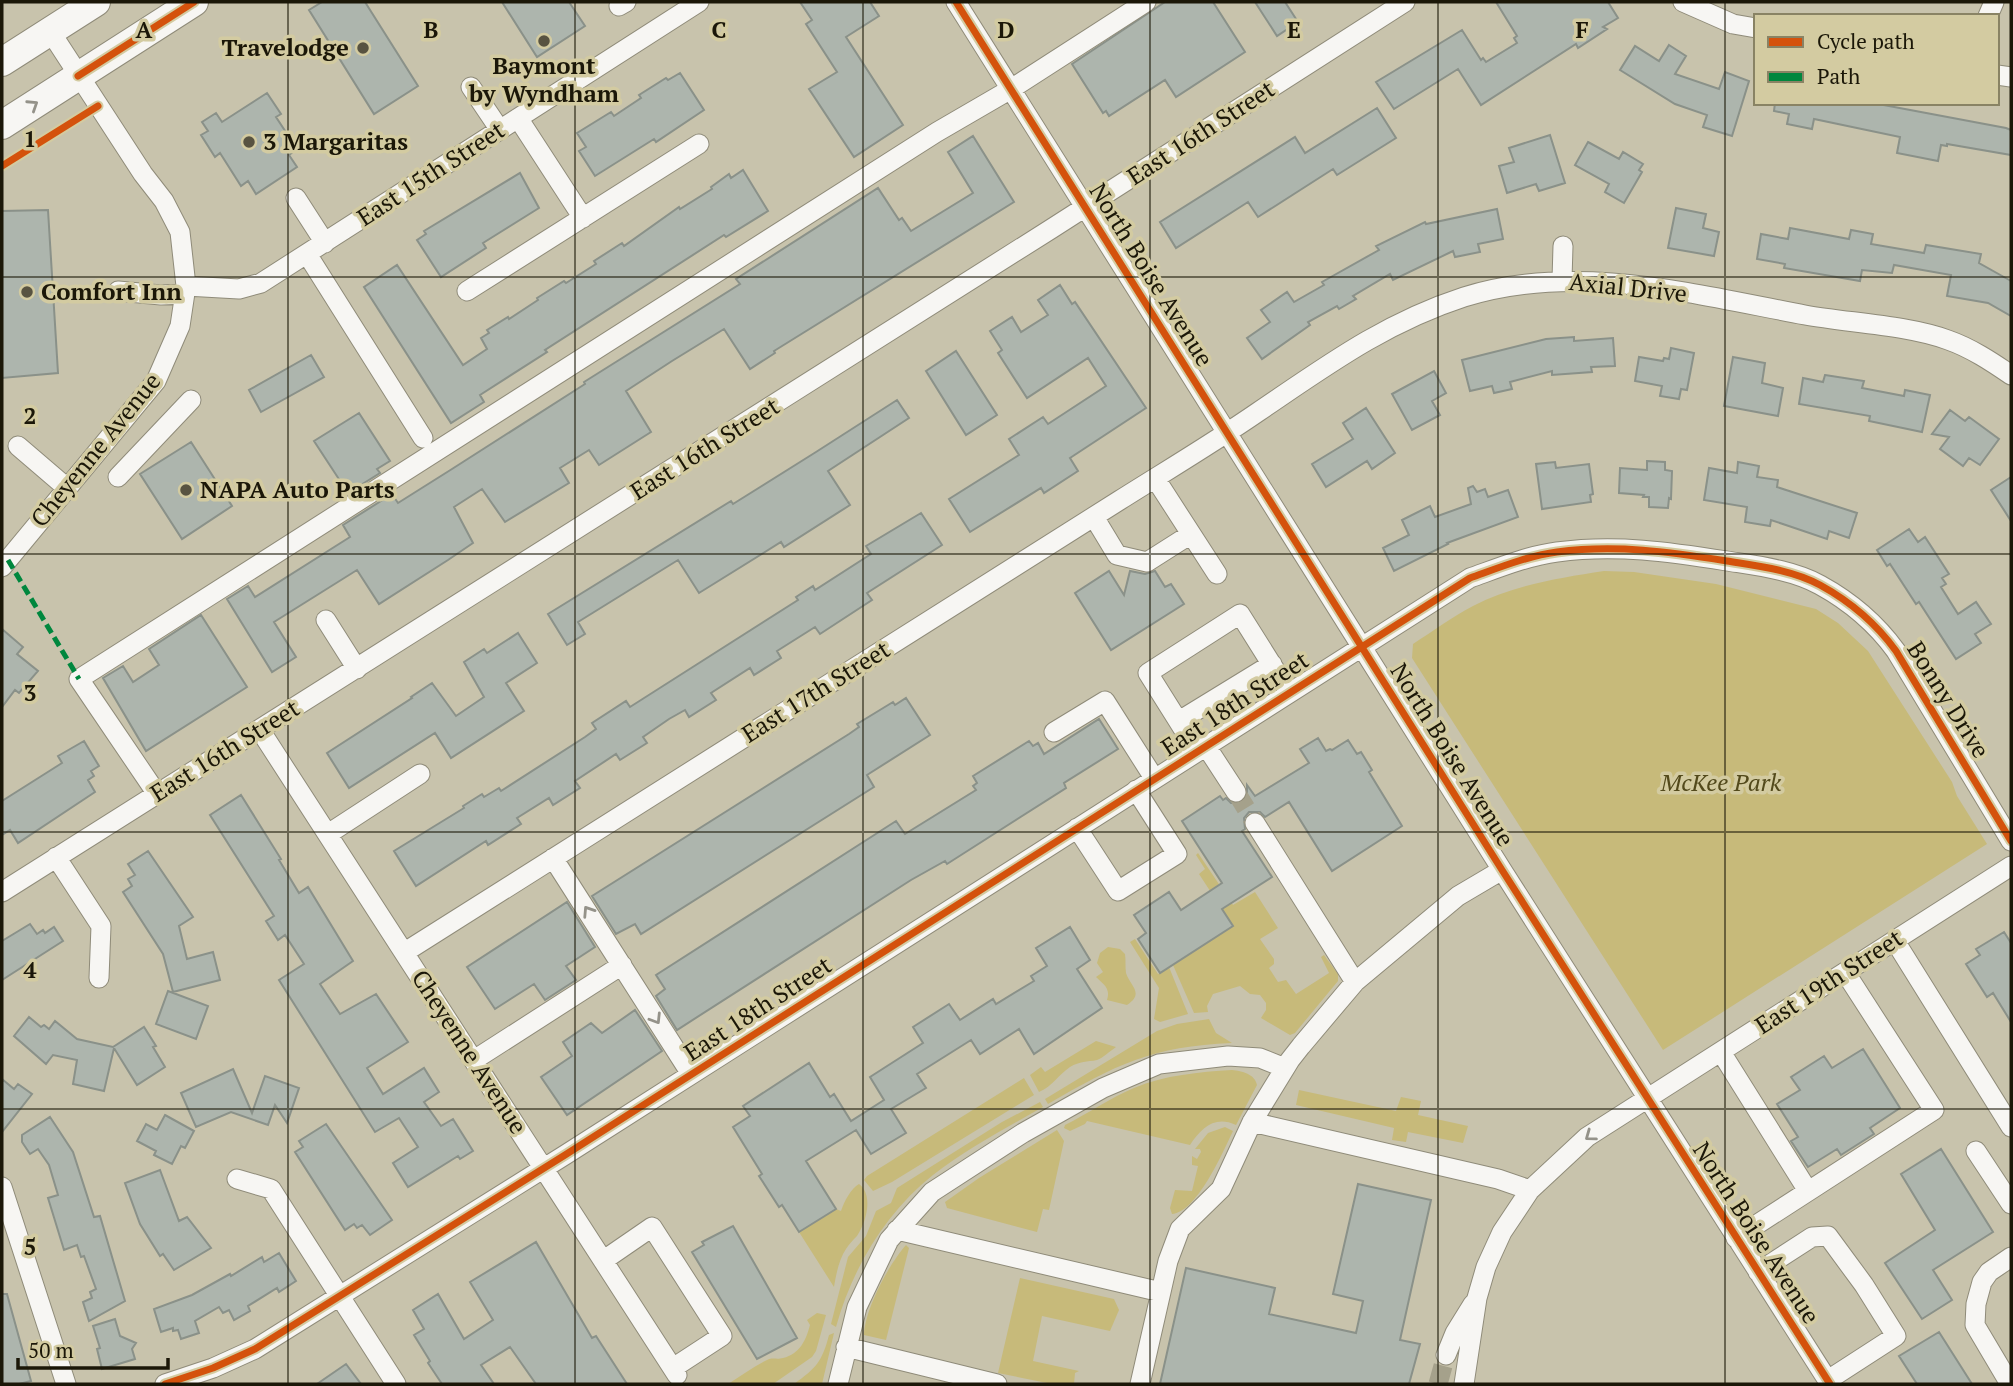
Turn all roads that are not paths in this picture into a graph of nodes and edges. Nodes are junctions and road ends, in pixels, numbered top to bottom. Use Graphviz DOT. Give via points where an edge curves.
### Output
graph roads {
  1 [pos="96,2"];
  2 [pos="194,2"];
  3 [pos="699,2"];
  4 [pos="956,2"];
  5 [pos="1146,2"];
  6 [pos="1405,2"];
  7 [pos="1684,2"];
  8 [pos="1754,28"];
  9 [pos="50,31"];
  10 [pos="2,62"];
  11 [pos="78,76"];
  12 [pos="471,87"];
  13 [pos="1011,89"];
  14 [pos="518,118"];
  15 [pos="2,125"];
  16 [pos="499,130"];
  17 [pos="699,144"];
  18 [pos="296,198"];
  19 [pos="1086,207"];
  20 [pos="583,218"];
  21 [pos="325,243"];
  22 [pos="1563,246"];
  23 [pos="307,254"];
  24 [pos="1562,280"];
  25 [pos="186,290"];
  26 [pos="118,291"];
  27 [pos="467,291"];
  28 [pos="2011,375"];
  29 [pos="191,400"];
  30 [pos="1228,432"];
  31 [pos="423,438"];
  32 [pos="18,446"];
  33 [pos="118,477"];
  34 [pos="1155,478"];
  35 [pos="67,488"];
  36 [pos="1094,517"];
  37 [pos="1191,534"];
  38 [pos="2,567"];
  39 [pos="1217,574"];
  40 [pos="326,620"];
  41 [pos="1361,646"];
  42 [pos="1272,664"];
  43 [pos="357,669"];
  44 [pos="1289,692"];
  45 [pos="1179,721"];
  46 [pos="260,730"];
  47 [pos="1054,732"];
  48 [pos="1202,748"];
  49 [pos="420,774"];
  50 [pos="1154,778"];
  51 [pos="1136,790"];
  52 [pos="1236,792"];
  53 [pos="156,794"];
  54 [pos="1255,823"];
  55 [pos="1077,828"];
  56 [pos="328,834"];
  57 [pos="2011,841"];
  58 [pos="56,857"];
  59 [pos="554,858"];
  60 [pos="2011,866"];
  61 [pos="1502,870"];
  62 [pos="2,892"];
  63 [pos="1895,941"];
  64 [pos="404,951"];
  65 [pos="622,965"];
  66 [pos="1845,972"];
  67 [pos="99,978"];
  68 [pos="1355,982"];
  69 [pos="1721,1052"];
  70 [pos="474,1060"];
  71 [pos="1285,1068"];
  72 [pos="691,1074"];
  73 [pos="1647,1099"];
  74 [pos="1252,1122"];
  75 [pos="2011,1127"];
  76 [pos="1976,1151"];
  77 [pos="544,1168"];
  78 [pos="237,1179"];
  79 [pos="2,1187"];
  80 [pos="1530,1190"];
  81 [pos="1808,1191"];
  82 [pos="2011,1203"];
  83 [pos="897,1230"];
  84 [pos="1736,1238"];
  85 [pos="2011,1257"];
  86 [pos="604,1260"];
  87 [pos="1758,1272"];
  88 [pos="1161,1292"];
  89 [pos="340,1296"];
  90 [pos="1477,1297"];
  91 [pos="846,1347"];
  92 [pos="1446,1355"];
  93 [pos="1829,1382"];
  94 [pos="66,1384"];
  95 [pos="164,1384"];
  96 [pos="396,1384"];
  97 [pos="838,1384"];
  98 [pos="997,1384"];
  99 [pos="1140,1384"];
  100 [pos="1464,1384"];
  101 [pos="2010,1384"];
  1 -- 9 [label="highway"];
  2 -- 11 [label="highway"];
  3 -- 14 [label="street, East 15th Street"];
  4 -- 13 [label="street, North Boise Avenue"];
  5 -- 13 [label="street"];
  6 -- 19 [label="street, East 16th Street"];
  7 -- 8 [label="street" via="1733,24"];
  9 -- 10 [label="highway"];
  9 -- 11 [label="street, Cheyenne Avenue"];
  15 -- 11 [label="highway, one-way"];
  11 -- 25 [label="street, Cheyenne Avenue" via="164,201 180,232"];
  12 -- 16 [label="street"];
  13 -- 19 [label="street, North Boise Avenue"];
  13 -- 53 [label="street" via="79,679"];
  14 -- 16 [label="street, East 15th Street"];
  14 -- 20 [label="street"];
  16 -- 21 [label="street, East 15th Street"];
  17 -- 20 [label="street"];
  18 -- 21 [label="street"];
  19 -- 30 [label="street, North Boise Avenue"];
  19 -- 43 [label="street, East 16th Street"];
  20 -- 27 [label="street"];
  21 -- 23 [label="street, East 15th Street"];
  22 -- 24 [label="street"];
  23 -- 25 [label="street, East 15th Street" via="261,282 239,289"];
  23 -- 31 [label="street"];
  24 -- 28 [label="street, Axial Drive" via="1675,291 1921,333 1948,340"];
  24 -- 30 [label="street, Axial Drive" via="1464,297 1393,325"];
  25 -- 26 [label="street, East 15th Street" via="161,295"];
  25 -- 35 [label="street, Cheyenne Avenue" via="180,326 156,381"];
  29 -- 33 [label="street"];
  30 -- 34 [label="street, East 17th Street"];
  30 -- 41 [label="street, North Boise Avenue"];
  32 -- 35 [label="street"];
  34 -- 36 [label="street, East 17th Street"];
  34 -- 37 [label="street"];
  35 -- 38 [label="street, Cheyenne Avenue"];
  36 -- 37 [label="street" via="1118,555 1147,562"];
  36 -- 59 [label="street, East 17th Street"];
  37 -- 39 [label="street"];
  40 -- 43 [label="street"];
  41 -- 44 [label="street, East 18th Street"];
  41 -- 57 [label="street, Bonny Drive" via="1470,578 1557,552 1652,549 1793,574 1818,584 1881,630"];
  41 -- 61 [label="street, North Boise Avenue"];
  42 -- 44 [label="street"];
  42 -- 45 [label="street"];
  42 -- 45 [label="street" via="1240,614 1149,673"];
  43 -- 46 [label="street, East 16th Street"];
  44 -- 48 [label="street, East 18th Street"];
  45 -- 48 [label="street"];
  46 -- 53 [label="street, East 16th Street"];
  46 -- 56 [label="street, Cheyenne Avenue"];
  47 -- 50 [label="street" via="1105,701"];
  48 -- 50 [label="street, East 18th Street"];
  48 -- 52 [label="street"];
  49 -- 56 [label="street"];
  50 -- 51 [label="street, East 18th Street"];
  51 -- 55 [label="street, East 18th Street"];
  51 -- 55 [label="street" via="1177,854 1118,891"];
  53 -- 58 [label="street, East 16th Street"];
  54 -- 68 [label="street"];
  55 -- 72 [label="street, East 18th Street"];
  56 -- 64 [label="street, Cheyenne Avenue"];
  58 -- 62 [label="street, East 16th Street"];
  58 -- 67 [label="street" via="101,926"];
  59 -- 64 [label="street, East 17th Street"];
  65 -- 59 [label="street, one-way"];
  60 -- 63 [label="street, East 19th Street"];
  61 -- 68 [label="street" via="1458,895"];
  61 -- 73 [label="street, North Boise Avenue"];
  63 -- 66 [label="street, East 19th Street"];
  63 -- 75 [label="street"];
  64 -- 70 [label="street, Cheyenne Avenue"];
  65 -- 70 [label="street"];
  65 -- 72 [label="street, one-way"];
  66 -- 69 [label="street, East 19th Street"];
  66 -- 81 [label="street" via="1934,1110"];
  68 -- 71 [label="street"];
  69 -- 73 [label="street, East 19th Street"];
  69 -- 81 [label="street"];
  70 -- 77 [label="street, Cheyenne Avenue"];
  71 -- 74 [label="street"];
  71 -- 83 [label="street" via="1260,1058 1228,1056 1159,1065 1102,1088 932,1192"];
  72 -- 77 [label="street, East 18th Street"];
  73 -- 80 [label="street, East 19th Street, one-way" via="1587,1137"];
  73 -- 84 [label="street, North Boise Avenue"];
  74 -- 80 [label="street"];
  74 -- 88 [label="street" via="1221,1189 1180,1229"];
  76 -- 82 [label="street"];
  77 -- 86 [label="street, Cheyenne Avenue"];
  77 -- 89 [label="street, East 18th Street"];
  78 -- 89 [label="street" via="271,1189"];
  79 -- 94 [label="street"];
  80 -- 90 [label="street, East 19th Street" via="1502,1233"];
  81 -- 84 [label="street"];
  83 -- 88 [label="street"];
  83 -- 91 [label="street" via="857,1307"];
  84 -- 87 [label="street, North Boise Avenue"];
  85 -- 101 [label="street" via="1982,1282 1975,1325"];
  86 -- 86 [label="street, Cheyenne Avenue" via="675,1371 722,1336 652,1227"];
  87 -- 93 [label="street, North Boise Avenue"];
  87 -- 93 [label="street" via="1812,1237 1828,1236 1864,1284 1896,1336"];
  88 -- 99 [label="street"];
  89 -- 95 [label="street, East 18th Street" via="255,1349"];
  89 -- 96 [label="street"];
  90 -- 92 [label="street"];
  90 -- 100 [label="street"];
  91 -- 97 [label="street"];
  91 -- 98 [label="street"];
}
